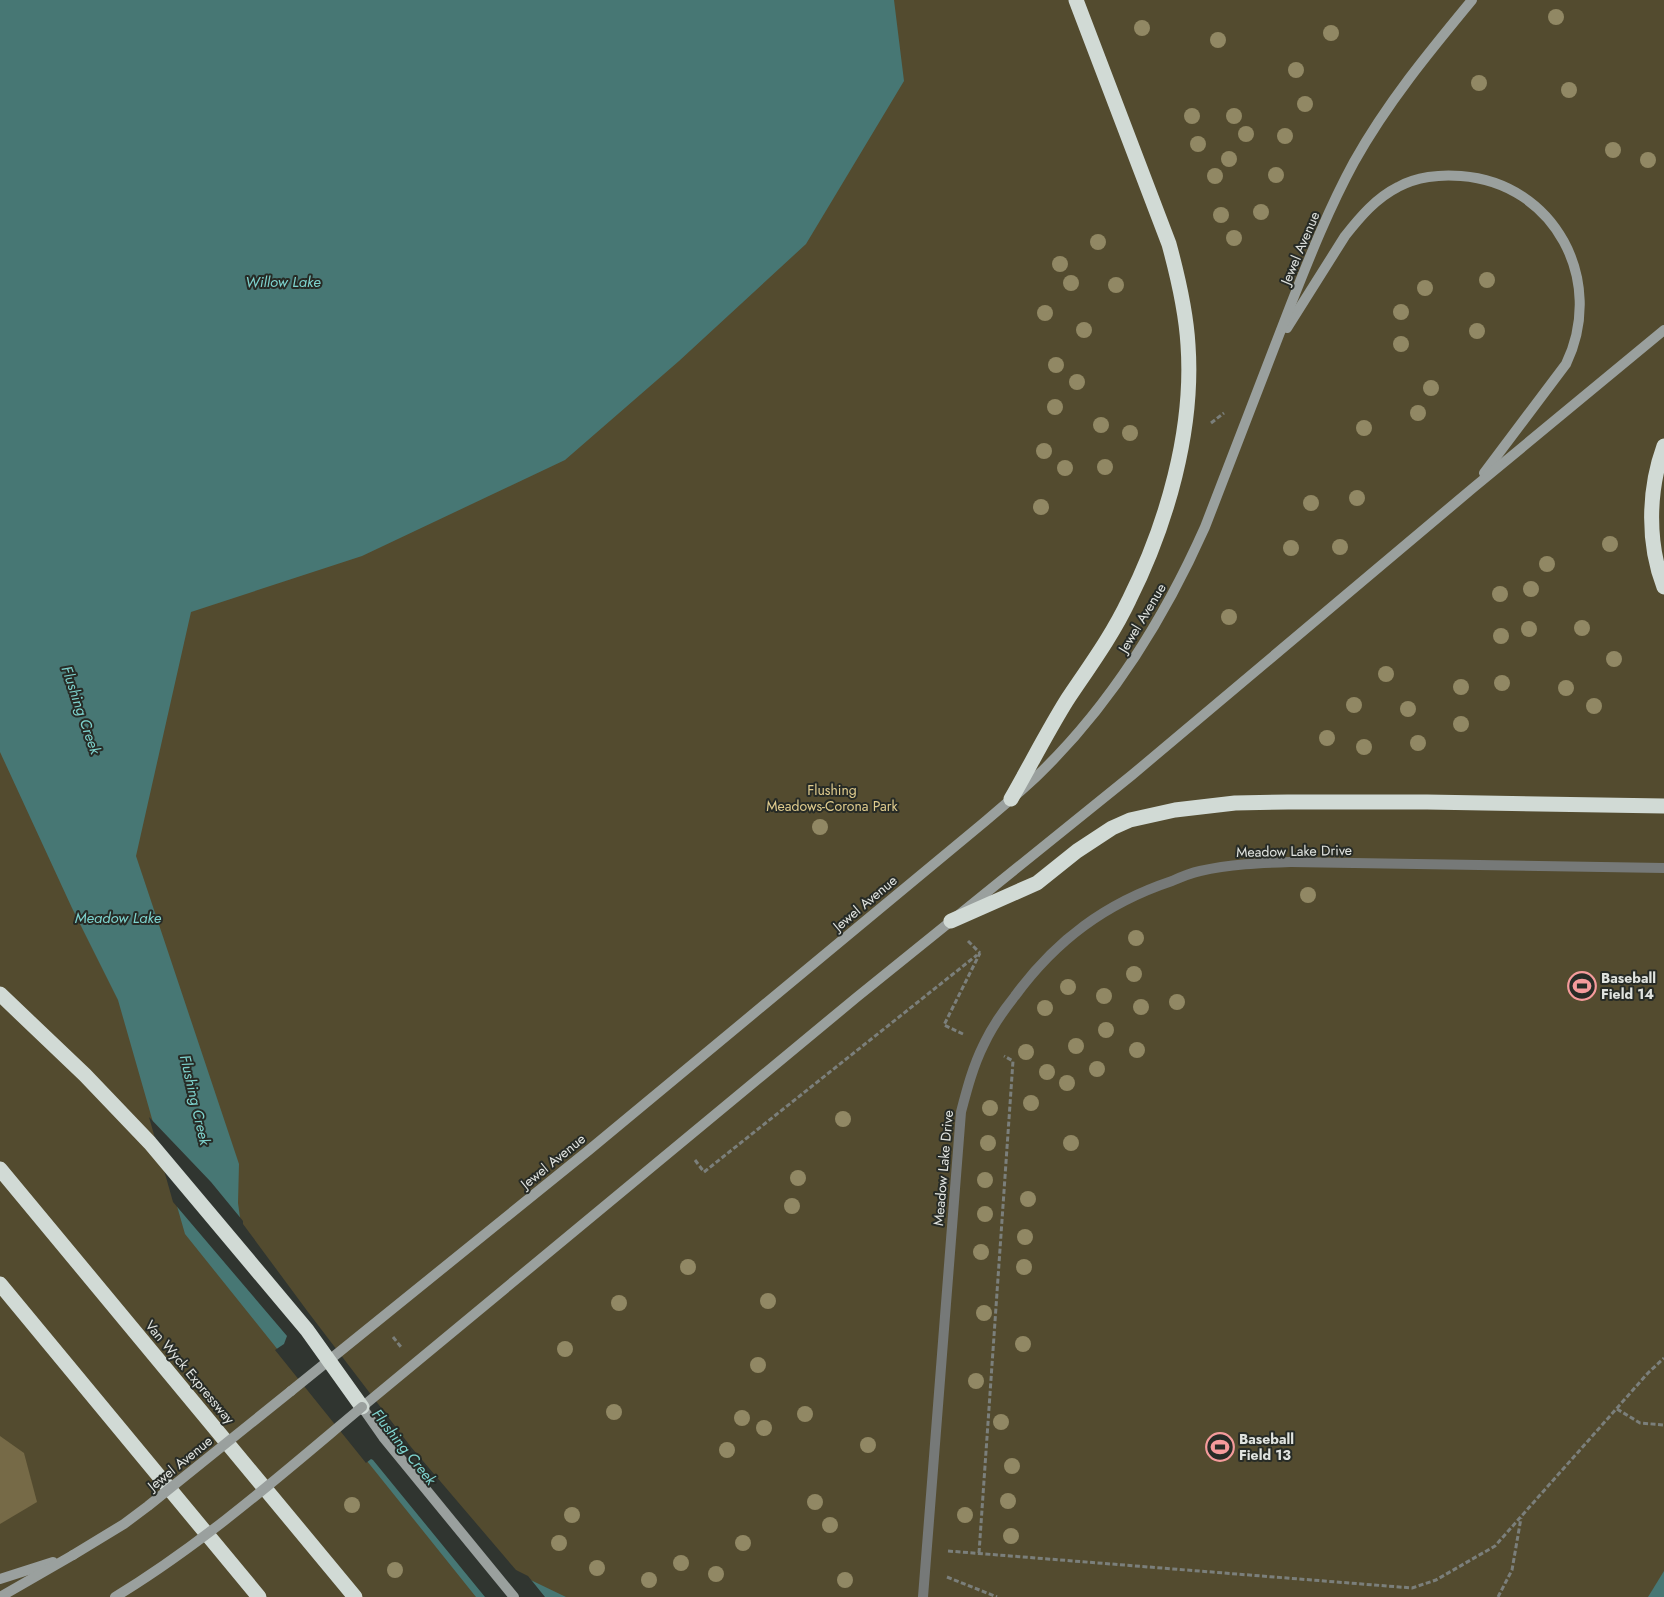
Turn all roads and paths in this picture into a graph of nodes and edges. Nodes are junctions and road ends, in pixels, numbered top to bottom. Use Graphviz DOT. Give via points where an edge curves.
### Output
graph roads {
  1 [pos="1076,0"];
  2 [pos="1472,0"];
  3 [pos="1664,330"];
  4 [pos="1273,349"];
  5 [pos="1259,388"];
  6 [pos="1181,445"];
  7 [pos="1664,446"];
  8 [pos="1473,488"];
  9 [pos="1664,587"];
  10 [pos="1011,799"];
  11 [pos="1664,806"];
  12 [pos="1664,868"];
  13 [pos="951,921"];
  14 [pos="0,994"];
  15 [pos="984,1044"];
  16 [pos="0,1169"];
  17 [pos="704,1172"];
  18 [pos="0,1284"];
  19 [pos="393,1336"];
  20 [pos="403,1350"];
  21 [pos="1664,1358"];
  22 [pos="328,1361"];
  23 [pos="362,1407"];
  24 [pos="1617,1409"];
  25 [pos="1664,1425"];
  26 [pos="1521,1517"];
  27 [pos="927,1549"];
  28 [pos="980,1553"];
  29 [pos="73,1556"];
  30 [pos="926,1568"];
  31 [pos="0,1579"];
  32 [pos="0,1596"];
  33 [pos="115,1597"];
  34 [pos="259,1597"];
  35 [pos="355,1597"];
  36 [pos="514,1597"];
  37 [pos="923,1597"];
  38 [pos="997,1597"];
  39 [pos="1498,1597"];
  1 -- 6 [label="highway" via="1160,217 1176,271 1188,344 1189,384"];
  2 -- 4 [label="street, Jewel Avenue" via="1408,79 1354,164 1314,248"];
  3 -- 8 [label="street"];
  4 -- 5 [label="street, Jewel Avenue"];
  4 -- 8 [label="street" via="1345,236 1369,208 1399,186 1430,176 1468,176 1500,185 1527,200 1552,224 1575,266 1580,298 1578,333 1566,364"];
  5 -- 6 [label="path"];
  5 -- 10 [label="street, Jewel Avenue" via="1205,527 1154,626 1090,718"];
  6 -- 10 [label="highway" via="1169,497 1129,601"];
  7 -- 9 [label="highway" via="1656,470 1651,517 1656,561"];
  8 -- 13 [label="street" via="1132,775"];
  10 -- 22 [label="street, Jewel Avenue" via="589,1150"];
  11 -- 13 [label="highway" via="1288,802 1182,809 1130,820 1112,828 1037,883"];
  12 -- 15 [label="street, Meadow Lake Drive" via="1291,862 1200,871 1118,903 1055,948 1028,978"];
  13 -- 23 [label="street"];
  14 -- 22 [label="highway" via="150,1143 307,1330"];
  15 -- 17 [label="path" via="944,1025 980,953"];
  15 -- 27 [label="street, Meadow Lake Drive" via="961,1112"];
  15 -- 28 [label="path" via="1013,1061"];
  16 -- 35 [label="highway, Van Wyck Expressway"];
  18 -- 34 [label="highway"];
  19 -- 20 [label="path"];
  21 -- 24 [label="path"];
  22 -- 23 [label="highway"];
  22 -- 29 [label="street, Jewel Avenue, bridge" via="148,1506"];
  23 -- 33 [label="street, bridge" via="239,1510"];
  23 -- 36 [label="street"];
  24 -- 25 [label="path" via="1640,1423"];
  24 -- 26 [label="path"];
  26 -- 28 [label="path" via="1495,1546 1436,1580 1412,1588"];
  26 -- 39 [label="path" via="1512,1570"];
  27 -- 28 [label="path"];
  27 -- 30 [label="street, Meadow Lake Drive"];
  29 -- 31 [label="street"];
  29 -- 32 [label="street, Jewel Avenue"];
  30 -- 37 [label="street, Meadow Lake Drive"];
  30 -- 38 [label="path"];
}
